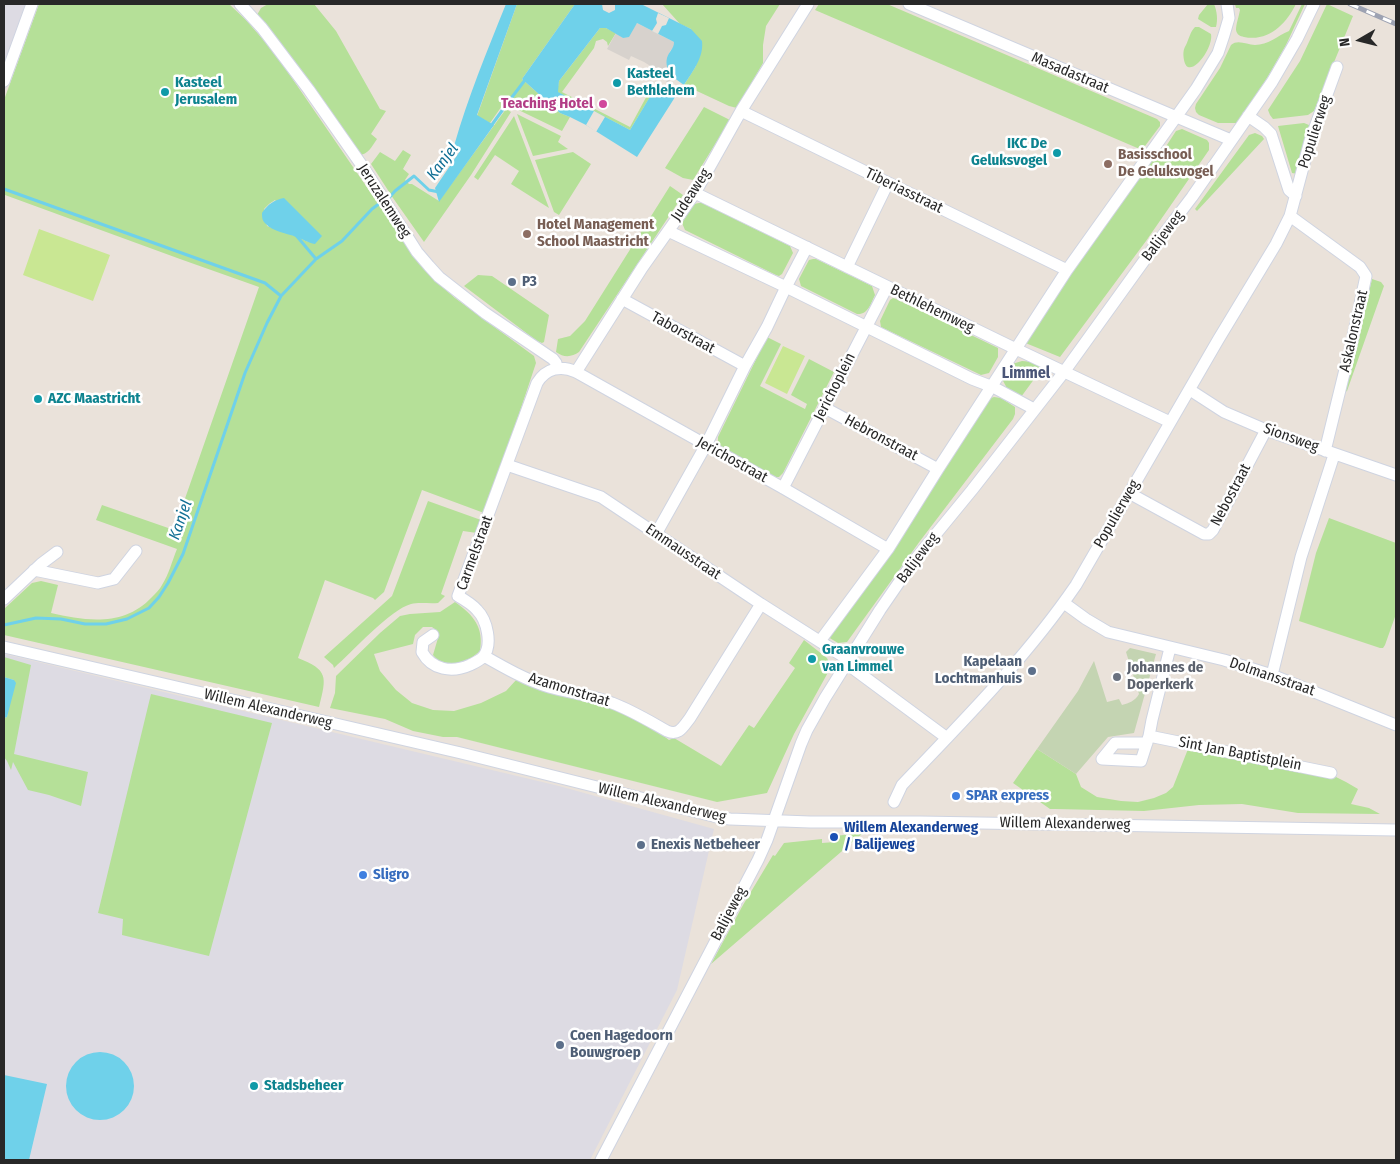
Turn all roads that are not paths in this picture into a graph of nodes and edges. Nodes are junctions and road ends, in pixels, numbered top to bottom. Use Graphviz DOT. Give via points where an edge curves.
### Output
graph roads {
  1 [pos="32,4"];
  2 [pos="240,4"];
  3 [pos="808,4"];
  4 [pos="909,4"];
  5 [pos="1227,4"];
  6 [pos="1314,4"];
  7 [pos="1337,67"];
  8 [pos="4,81"];
  9 [pos="741,111"];
  10 [pos="1248,116"];
  11 [pos="1175,118"];
  12 [pos="1231,140"];
  13 [pos="888,183"];
  14 [pos="695,193"];
  15 [pos="1296,196"];
  16 [pos="1290,216"];
  17 [pos="668,231"];
  18 [pos="807,247"];
  19 [pos="848,267"];
  20 [pos="1067,270"];
  21 [pos="786,287"];
  22 [pos="887,287"];
  23 [pos="622,299"];
  24 [pos="866,327"];
  25 [pos="1016,350"];
  26 [pos="745,366"];
  27 [pos="557,368"];
  28 [pos="576,372"];
  29 [pos="1064,372"];
  30 [pos="992,387"];
  31 [pos="1190,390"];
  32 [pos="825,408"];
  33 [pos="1034,409"];
  34 [pos="1170,422"];
  35 [pos="1266,430"];
  36 [pos="706,445"];
  37 [pos="1330,453"];
  38 [pos="508,465"];
  39 [pos="938,469"];
  40 [pos="1396,475"];
  41 [pos="784,488"];
  42 [pos="1129,493"];
  43 [pos="656,534"];
  44 [pos="888,549"];
  45 [pos="136,551"];
  46 [pos="57,552"];
  47 [pos="34,570"];
  48 [pos="4,599"];
  49 [pos="1064,603"];
  50 [pos="761,604"];
  51 [pos="433,635"];
  52 [pos="820,641"];
  53 [pos="4,647"];
  54 [pos="1170,648"];
  55 [pos="484,656"];
  56 [pos="848,662"];
  57 [pos="1272,675"];
  58 [pos="1396,725"];
  59 [pos="947,738"];
  60 [pos="1331,773"];
  61 [pos="894,802"];
  62 [pos="774,821"];
  63 [pos="1396,830"];
  64 [pos="601,1160"];
  1 -- 8 [label="street"];
  2 -- 27 [label="street, Jeruzalemweg" via="310,90 429,266 485,313 553,360"];
  3 -- 9 [label="street, Judeaweg"];
  4 -- 11 [label="street, Masadastraat"];
  5 -- 11 [label="street, Balijeweg" via="1229,18 1218,53"];
  6 -- 10 [label="street, Balijeweg" via="1272,82"];
  7 -- 15 [label="street, Populierweg" via="1310,141"];
  9 -- 13 [label="street, Tiberiasstraat"];
  9 -- 14 [label="street, Judeaweg"];
  10 -- 12 [label="street, Balijeweg"];
  10 -- 15 [label="street, Populierweg" via="1271,134 1289,190"];
  11 -- 12 [label="street, Masadastraat"];
  11 -- 20 [label="street, Balijeweg"];
  12 -- 29 [label="street, Balijeweg"];
  13 -- 19 [label="street"];
  13 -- 20 [label="street, Tiberiasstraat"];
  14 -- 17 [label="street, Judeaweg"];
  14 -- 18 [label="street, Bethlehemweg"];
  15 -- 16 [label="street, Populierweg"];
  16 -- 31 [label="street, Populierweg"];
  16 -- 37 [label="street, Askalonstraat" via="1360,267 1366,276"];
  17 -- 21 [label="street"];
  17 -- 23 [label="street, Judeaweg"];
  18 -- 19 [label="street, Bethlehemweg"];
  18 -- 21 [label="street"];
  19 -- 22 [label="street, Bethlehemweg"];
  20 -- 25 [label="street, Balijeweg"];
  21 -- 24 [label="street"];
  21 -- 26 [label="street"];
  22 -- 24 [label="street, Jerichoplein"];
  22 -- 25 [label="street, Bethlehemweg"];
  23 -- 26 [label="street, Taborstraat"];
  23 -- 28 [label="street, Judeaweg"];
  24 -- 30 [label="street"];
  24 -- 32 [label="street, Jerichoplein"];
  25 -- 29 [label="street, Bethlehemweg"];
  25 -- 30 [label="street, Balijeweg"];
  26 -- 36 [label="street"];
  27 -- 28 [label="street"];
  27 -- 38 [label="street" via="545,373 537,383"];
  28 -- 36 [label="street, Jerichostraat"];
  29 -- 33 [label="street, Balijeweg"];
  29 -- 34 [label="street, Bethlehemweg"];
  30 -- 33 [label="street"];
  30 -- 39 [label="street, Balijeweg"];
  31 -- 34 [label="street, Populierweg"];
  31 -- 35 [label="street, Sionsweg" via="1224,412"];
  32 -- 39 [label="street, Hebronstraat"];
  32 -- 41 [label="street, Jerichoplein"];
  33 -- 56 [label="street, Balijeweg" via="913,562"];
  34 -- 42 [label="street, Populierweg"];
  35 -- 37 [label="street, Sionsweg"];
  35 -- 42 [label="street, Nebostraat" via="1209,534"];
  36 -- 41 [label="street, Jerichostraat"];
  36 -- 43 [label="street"];
  37 -- 40 [label="street, Sionsweg"];
  37 -- 57 [label="street, Askalonstraat"];
  38 -- 43 [label="street, Emmausstraat" via="601,497"];
  38 -- 55 [label="street, Carmelstraat" via="458,596 470,603 484,620 488,647"];
  39 -- 44 [label="street, Balijeweg"];
  41 -- 44 [label="street, Jerichostraat"];
  42 -- 49 [label="street, Populierweg"];
  43 -- 50 [label="street, Emmausstraat"];
  44 -- 52 [label="street, Balijeweg"];
  45 -- 47 [label="street" via="114,579 98,583"];
  46 -- 47 [label="street"];
  47 -- 48 [label="street"];
  49 -- 54 [label="street, Dolmansstraat" via="1108,632"];
  49 -- 59 [label="street, Populierweg" via="1005,676"];
  50 -- 52 [label="street, Emmausstraat"];
  50 -- 55 [label="street, Azamonstraat" via="690,718 676,733 614,703 539,684"];
  51 -- 55 [label="street" via="424,642 422,652 429,662 440,668 453,670"];
  52 -- 56 [label="street, Emmausstraat"];
  53 -- 62 [label="street, Willem Alexanderweg" via="461,753 717,817"];
  54 -- 57 [label="street, Dolmansstraat"];
  54 -- 60 [label="street, Sint Jan Baptistplein" via="1148,740"];
  56 -- 59 [label="street, Emmausstraat"];
  56 -- 62 [label="street, Balijeweg" via="804,737"];
  57 -- 58 [label="street, Dolmansstraat"];
  59 -- 61 [label="street, Populierweg" via="902,785"];
  62 -- 63 [label="street, Willem Alexanderweg"];
  62 -- 64 [label="street, Balijeweg" via="758,860"];
}
